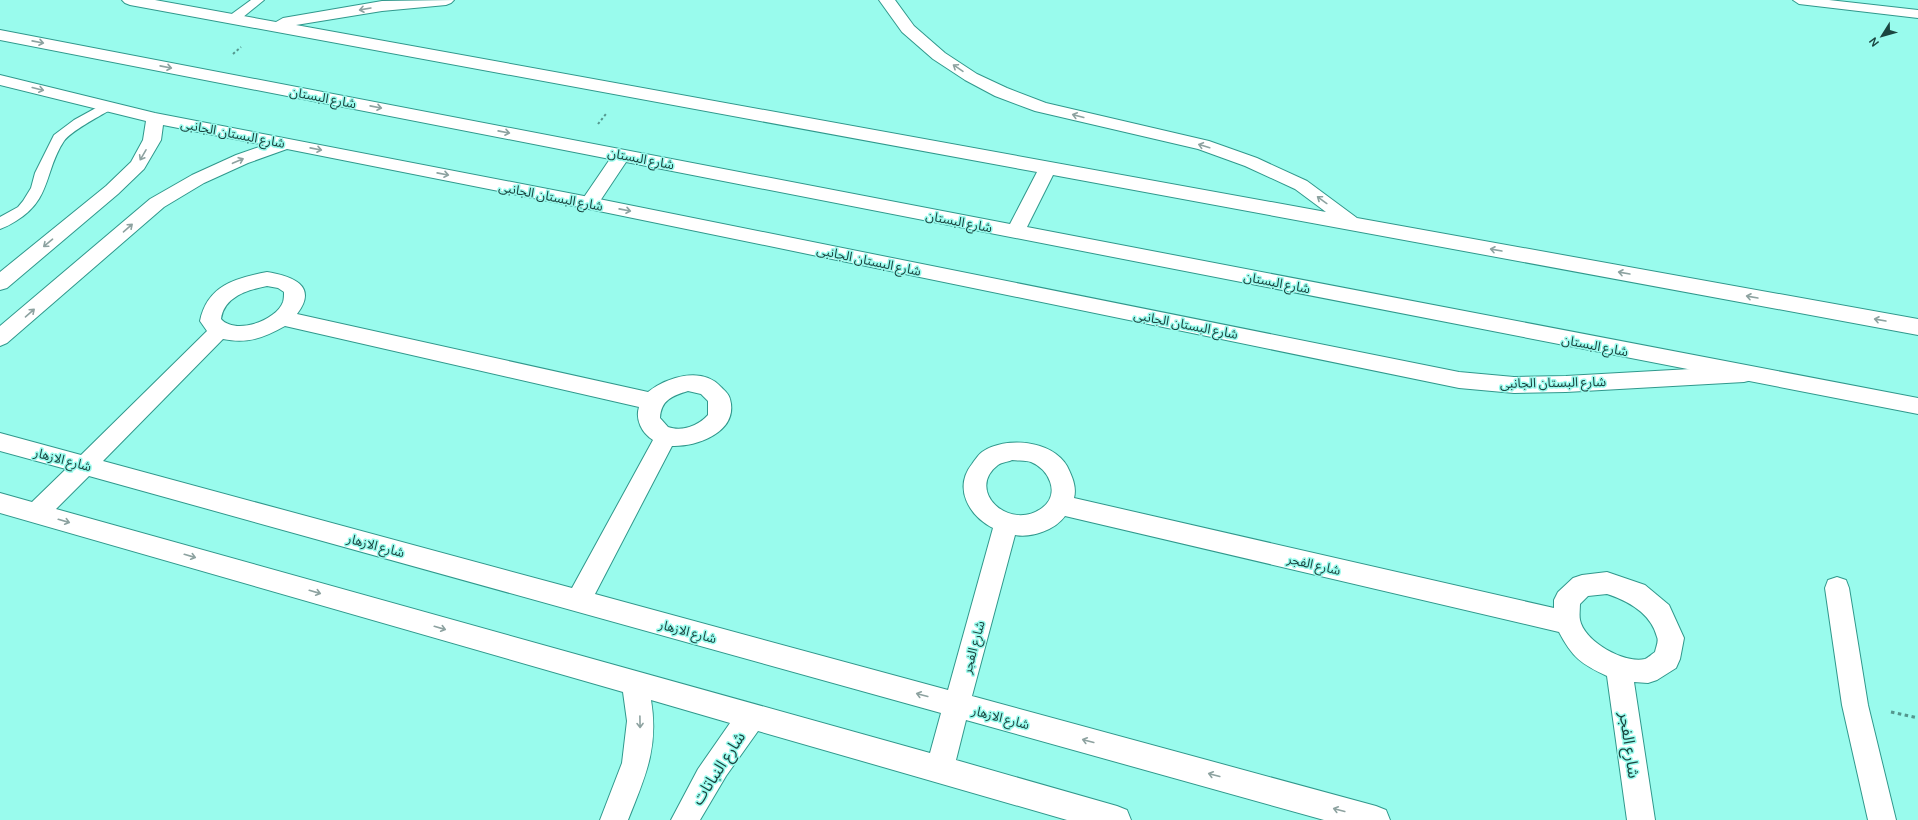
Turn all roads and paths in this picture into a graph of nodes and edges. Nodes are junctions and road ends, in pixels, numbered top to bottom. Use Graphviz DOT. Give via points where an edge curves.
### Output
graph roads {
  1 [pos="130,0"];
  2 [pos="258,0"];
  3 [pos="446,0"];
  4 [pos="887,0"];
  5 [pos="1799,0"];
  6 [pos="1918,14"];
  7 [pos="233,19"];
  8 [pos="268,25"];
  9 [pos="8,36"];
  10 [pos="0,48"];
  11 [pos="206,75"];
  12 [pos="0,80"];
  13 [pos="625,90"];
  14 [pos="105,107"];
  15 [pos="155,118"];
  16 [pos="288,143"];
  17 [pos="581,147"];
  18 [pos="622,155"];
  19 [pos="1048,167"];
  20 [pos="589,203"];
  21 [pos="1353,223"];
  22 [pos="0,224"];
  23 [pos="1015,232"];
  24 [pos="0,283"];
  25 [pos="282,318"];
  26 [pos="1918,327"];
  27 [pos="219,331"];
  28 [pos="0,338"];
  29 [pos="1744,374"];
  30 [pos="652,401"];
  31 [pos="1918,406"];
  32 [pos="666,437"];
  33 [pos="0,442"];
  34 [pos="86,465"];
  35 [pos="0,503"];
  36 [pos="1061,505"];
  37 [pos="38,513"];
  38 [pos="1006,524"];
  39 [pos="1837,588"];
  40 [pos="578,601"];
  41 [pos="1567,622"];
  42 [pos="1619,669"];
  43 [pos="635,683"];
  44 [pos="958,705"];
  45 [pos="752,717"];
  46 [pos="939,770"];
  47 [pos="614,820"];
  48 [pos="685,820"];
  49 [pos="1117,820"];
  50 [pos="1376,820"];
  51 [pos="1642,820"];
  52 [pos="1882,820"];
  1 -- 7 [label="street"];
  2 -- 7 [label="lane"];
  3 -- 8 [label="street, one-way" via="382,6"];
  21 -- 4 [label="street, one-way" via="1301,185 1251,162 1204,145 1041,107 1001,92 971,77 939,56 908,29"];
  5 -- 6 [label="lane"];
  7 -- 8 [label="street"];
  8 -- 11 [label="path"];
  8 -- 13 [label="street"];
  9 -- 10 [label="street"];
  9 -- 11 [label="street, شارع البستان, one-way"];
  11 -- 17 [label="street, شارع البستان, one-way"];
  12 -- 14 [label="street, شارع البستان الجانبى, one-way"];
  13 -- 17 [label="path"];
  13 -- 19 [label="street"];
  14 -- 15 [label="street, شارع البستان الجانبى"];
  14 -- 22 [label="lane" via="59,138 29,204"];
  15 -- 16 [label="street, شارع البستان الجانبى"];
  15 -- 24 [label="street, one-way" via="152,140 138,165 112,190"];
  16 -- 20 [label="street, شارع البستان الجانبى, one-way"];
  28 -- 16 [label="street, one-way" via="157,203 242,159"];
  17 -- 18 [label="street, شارع البستان"];
  18 -- 20 [label="street"];
  18 -- 23 [label="street, شارع البستان"];
  19 -- 21 [label="street"];
  19 -- 23 [label="street"];
  20 -- 29 [label="street, شارع البستان الجانبى, one-way" via="1459,380 1514,385"];
  26 -- 21 [label="street, one-way"];
  23 -- 29 [label="street, شارع البستان"];
  25 -- 27 [label="street" via="262,330 238,335"];
  25 -- 27 [label="street" via="293,304 294,290 284,282 267,279 245,283 226,293 213,307 210,321"];
  25 -- 30 [label="street"];
  27 -- 34 [label="street"];
  29 -- 31 [label="street, شارع البستان"];
  30 -- 32 [label="street" via="648,416 652,429"];
  30 -- 32 [label="street" via="668,388 688,384 708,387 719,399 719,415 707,430 687,438"];
  32 -- 40 [label="street"];
  33 -- 34 [label="street, شارع الازهار"];
  34 -- 37 [label="street"];
  34 -- 40 [label="street, شارع الازهار"];
  35 -- 37 [label="street"];
  36 -- 38 [label="street" via="1049,519 1029,526"];
  36 -- 38 [label="street" via="1065,485 1055,466 1049,462 1036,454 1012,451 990,458 976,474 974,494 985,513"];
  36 -- 41 [label="street, شارع الفجر"];
  37 -- 43 [label="street, one-way"];
  38 -- 44 [label="street, شارع الفجر"];
  39 -- 52 [label="street" via="1855,705"];
  44 -- 40 [label="street, شارع الازهار, one-way"];
  41 -- 42 [label="street" via="1578,642 1596,658"];
  41 -- 42 [label="street" via="1567,600 1582,586 1607,583 1636,594 1660,613 1671,638 1668,659 1648,671"];
  42 -- 51 [label="street, شارع الفجر"];
  43 -- 45 [label="street"];
  43 -- 47 [label="street, one-way" via="641,721 636,763"];
  44 -- 46 [label="street, شارع الفجر"];
  50 -- 44 [label="street, شارع الازهار, one-way"];
  45 -- 46 [label="street"];
  45 -- 48 [label="street, شارع النباتات" via="727,747 704,782"];
  46 -- 49 [label="street"];
}
